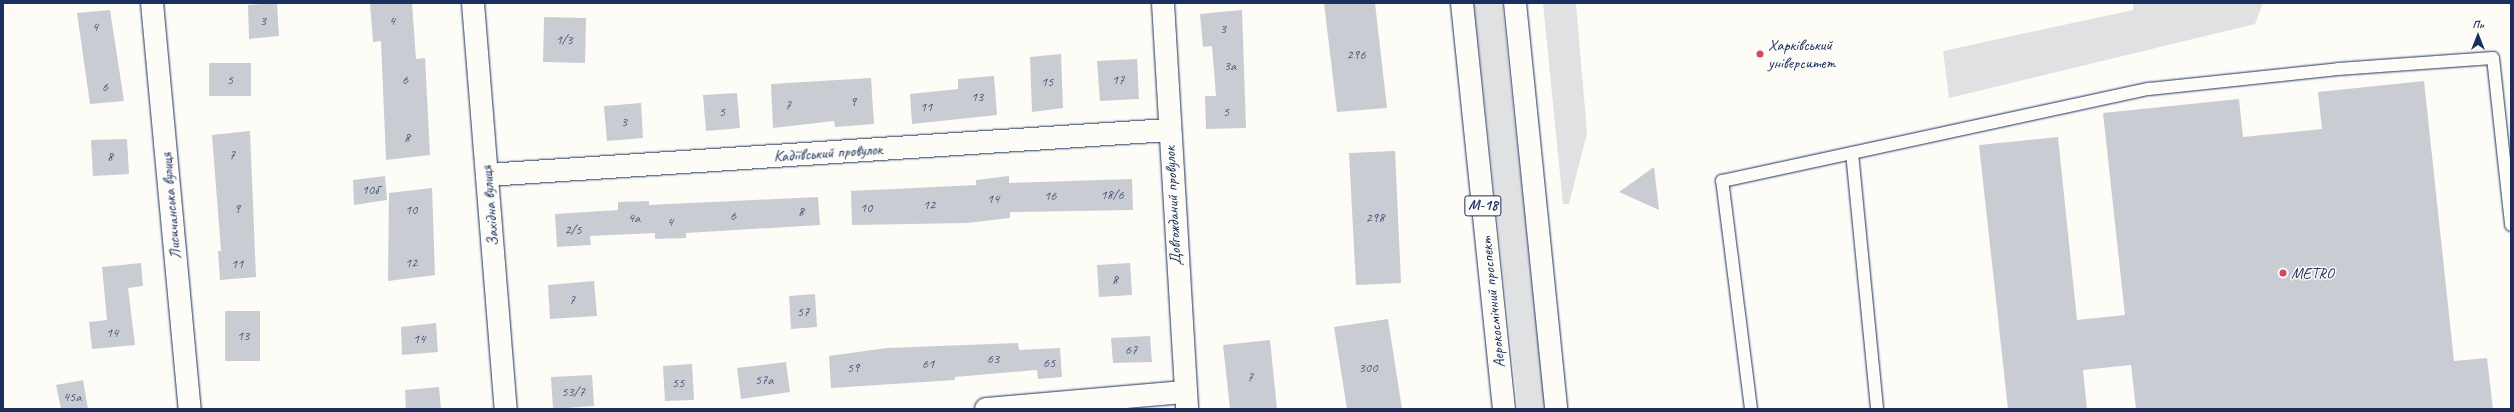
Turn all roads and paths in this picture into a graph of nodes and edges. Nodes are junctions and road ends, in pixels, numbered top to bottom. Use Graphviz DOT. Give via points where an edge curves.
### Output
graph roads {
  1 [pos="152,3"];
  2 [pos="474,3"];
  3 [pos="1163,3"];
  4 [pos="1462,3"];
  5 [pos="1515,3"];
  6 [pos="1168,130"];
  7 [pos="1852,153"];
  8 [pos="487,175"];
  9 [pos="2511,225"];
  10 [pos="1186,401"];
  11 [pos="190,409"];
  12 [pos="506,409"];
  13 [pos="986,409"];
  14 [pos="1504,409"];
  15 [pos="1556,409"];
  16 [pos="1752,409"];
  17 [pos="1877,409"];
  1 -- 11 [label="street, Лисичанська вулиця"];
  2 -- 8 [label="street, Західна вулиця"];
  3 -- 6 [label="street, Довгожданий провулок"];
  4 -- 14 [label="street, Аерокосмічний проспект / М-18"];
  5 -- 15 [label="street"];
  6 -- 8 [label="street, Кадіївський провулок"];
  6 -- 10 [label="street, Довгожданий провулок"];
  7 -- 9 [label="lane" via="2150,89 2316,71 2493,58"];
  7 -- 16 [label="lane" via="1722,181"];
  7 -- 17 [label="lane"];
  8 -- 12 [label="street, Західна вулиця"];
  10 -- 13 [label="street"];
}
